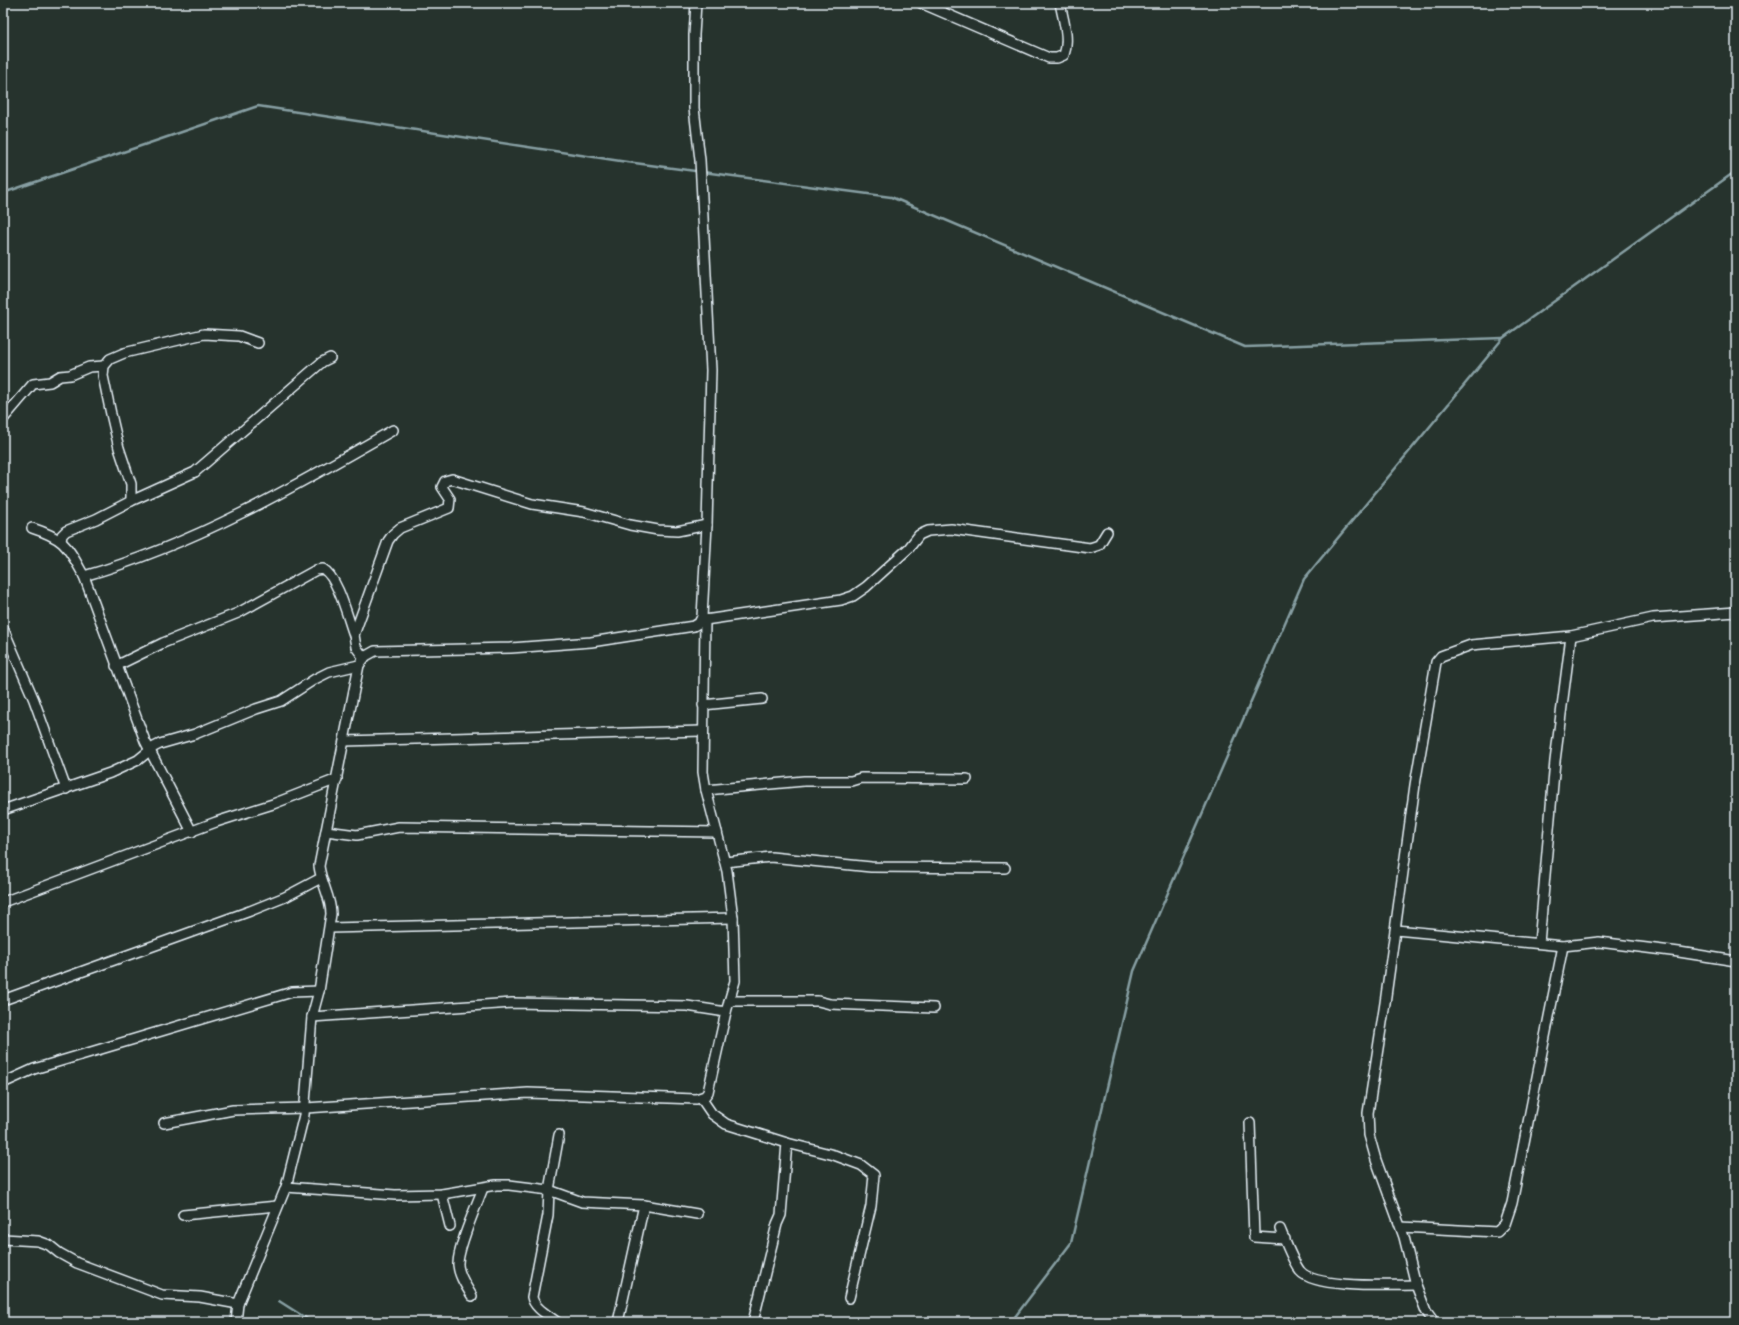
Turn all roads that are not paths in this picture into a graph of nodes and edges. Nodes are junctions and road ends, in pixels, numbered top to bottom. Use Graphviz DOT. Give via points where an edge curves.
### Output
graph roads {
  1 [pos="696,3"];
  2 [pos="921,3"];
  3 [pos="1060,3"];
  4 [pos="258,344"];
  5 [pos="330,358"];
  6 [pos="104,366"];
  7 [pos="3,419"];
  8 [pos="393,430"];
  9 [pos="131,501"];
  10 [pos="707,525"];
  11 [pos="32,528"];
  12 [pos="1107,532"];
  13 [pos="61,541"];
  14 [pos="84,576"];
  15 [pos="1736,612"];
  16 [pos="703,619"];
  17 [pos="3,628"];
  18 [pos="354,635"];
  19 [pos="1571,636"];
  20 [pos="362,662"];
  21 [pos="116,666"];
  22 [pos="762,699"];
  23 [pos="703,705"];
  24 [pos="702,731"];
  25 [pos="344,741"];
  26 [pos="150,750"];
  27 [pos="336,779"];
  28 [pos="967,779"];
  29 [pos="66,789"];
  30 [pos="706,790"];
  31 [pos="3,810"];
  32 [pos="192,832"];
  33 [pos="326,832"];
  34 [pos="717,832"];
  35 [pos="724,862"];
  36 [pos="1005,868"];
  37 [pos="321,878"];
  38 [pos="3,902"];
  39 [pos="733,918"];
  40 [pos="330,928"];
  41 [pos="1396,930"];
  42 [pos="1538,943"];
  43 [pos="1563,946"];
  44 [pos="1736,961"];
  45 [pos="319,992"];
  46 [pos="3,1000"];
  47 [pos="729,1001"];
  48 [pos="934,1008"];
  49 [pos="726,1012"];
  50 [pos="312,1017"];
  51 [pos="3,1083"];
  52 [pos="701,1098"];
  53 [pos="306,1108"];
  54 [pos="164,1122"];
  55 [pos="1250,1123"];
  56 [pos="559,1135"];
  57 [pos="787,1143"];
  58 [pos="286,1187"];
  59 [pos="483,1188"];
  60 [pos="549,1190"];
  61 [pos="442,1194"];
  62 [pos="644,1205"];
  63 [pos="278,1206"];
  64 [pos="697,1214"];
  65 [pos="183,1215"];
  66 [pos="450,1226"];
  67 [pos="1400,1227"];
  68 [pos="1280,1229"];
  69 [pos="3,1239"];
  70 [pos="1285,1239"];
  71 [pos="1416,1285"];
  72 [pos="472,1296"];
  73 [pos="849,1298"];
  74 [pos="238,1304"];
  75 [pos="236,1322"];
  76 [pos="557,1322"];
  77 [pos="618,1322"];
  78 [pos="753,1322"];
  79 [pos="1434,1322"];
  1 -- 10 [label="street" via="694,108 700,160 711,370"];
  2 -- 3 [label="street" via="1049,58 1064,55 1067,48"];
  4 -- 6 [label="street" via="239,336 204,334 124,353 110,359"];
  5 -- 9 [label="street" via="322,362 195,472"];
  6 -- 7 [label="street" via="88,367 50,382 33,384"];
  6 -- 9 [label="street" via="103,376 111,414 131,484"];
  8 -- 14 [label="street" via="316,474 193,536 125,564"];
  9 -- 13 [label="street" via="66,531"];
  10 -- 16 [label="street"];
  10 -- 18 [label="street" via="677,531 658,530 584,512 532,504 452,479 445,481 442,487 450,499 449,508 400,528 388,541"];
  11 -- 13 [label="street"];
  12 -- 16 [label="street" via="1099,545 1090,548 951,529 928,531 919,535 909,548 853,596 841,600"];
  13 -- 14 [label="street"];
  14 -- 21 [label="street"];
  15 -- 19 [label="street" via="1653,618"];
  16 -- 20 [label="street" via="694,626 591,642 511,648 375,651"];
  16 -- 23 [label="street"];
  17 -- 29 [label="street" via="34,700"];
  18 -- 20 [label="street"];
  18 -- 21 [label="street" via="334,581 328,571 316,570 238,613 163,643"];
  19 -- 41 [label="street" via="1471,645 1441,656 1436,662 1415,785"];
  19 -- 42 [label="street" via="1555,762"];
  20 -- 25 [label="street"];
  20 -- 26 [label="street" via="329,672 281,701 195,734 160,744"];
  21 -- 26 [label="street"];
  22 -- 23 [label="street"];
  23 -- 24 [label="street"];
  24 -- 25 [label="street"];
  24 -- 30 [label="street"];
  25 -- 27 [label="street"];
  26 -- 29 [label="street" via="138,760"];
  26 -- 32 [label="street"];
  27 -- 32 [label="street"];
  27 -- 33 [label="street"];
  28 -- 30 [label="street" via="861,778 851,781 804,781"];
  29 -- 31 [label="street"];
  30 -- 34 [label="street"];
  32 -- 38 [label="street"];
  33 -- 34 [label="street" via="357,835 399,827"];
  33 -- 37 [label="street" via="319,866"];
  34 -- 35 [label="street"];
  35 -- 36 [label="street" via="771,857 871,867"];
  35 -- 39 [label="street"];
  37 -- 40 [label="street" via="331,905"];
  37 -- 46 [label="street" via="285,897 250,911"];
  39 -- 40 [label="street"];
  39 -- 47 [label="street" via="735,981"];
  40 -- 45 [label="street"];
  41 -- 42 [label="street"];
  41 -- 67 [label="street" via="1368,1113 1369,1135 1376,1160"];
  42 -- 43 [label="street"];
  43 -- 44 [label="street" via="1599,942"];
  43 -- 67 [label="street" via="1512,1203 1505,1224 1497,1232"];
  45 -- 50 [label="street"];
  45 -- 51 [label="street" via="292,992 236,1008 34,1069"];
  47 -- 48 [label="street" via="818,1001 830,1004"];
  47 -- 49 [label="street"];
  49 -- 50 [label="street" via="687,1006 512,1003"];
  49 -- 52 [label="street" via="708,1092"];
  50 -- 53 [label="street"];
  52 -- 53 [label="street" via="528,1093"];
  52 -- 57 [label="street" via="712,1114 726,1124"];
  53 -- 54 [label="street" via="233,1110"];
  53 -- 58 [label="street"];
  55 -- 70 [label="street" via="1254,1237"];
  56 -- 60 [label="street"];
  57 -- 73 [label="street" via="834,1155 861,1165 874,1175 871,1206"];
  57 -- 78 [label="street" via="781,1215 776,1224"];
  58 -- 61 [label="street" via="395,1195"];
  58 -- 63 [label="street"];
  59 -- 60 [label="street" via="509,1185"];
  59 -- 61 [label="street"];
  59 -- 72 [label="street" via="460,1248 458,1264 461,1278"];
  60 -- 62 [label="street" via="582,1202"];
  60 -- 76 [label="street" via="548,1216 532,1296 533,1302"];
  61 -- 66 [label="street"];
  62 -- 64 [label="street"];
  62 -- 77 [label="street"];
  63 -- 65 [label="street"];
  63 -- 74 [label="street"];
  67 -- 71 [label="street"];
  68 -- 70 [label="street"];
  69 -- 74 [label="street" via="38,1241 77,1263 162,1295"];
  70 -- 71 [label="street" via="1301,1272 1318,1280 1338,1284"];
  71 -- 79 [label="street" via="1426,1311"];
  74 -- 75 [label="street"];
}
